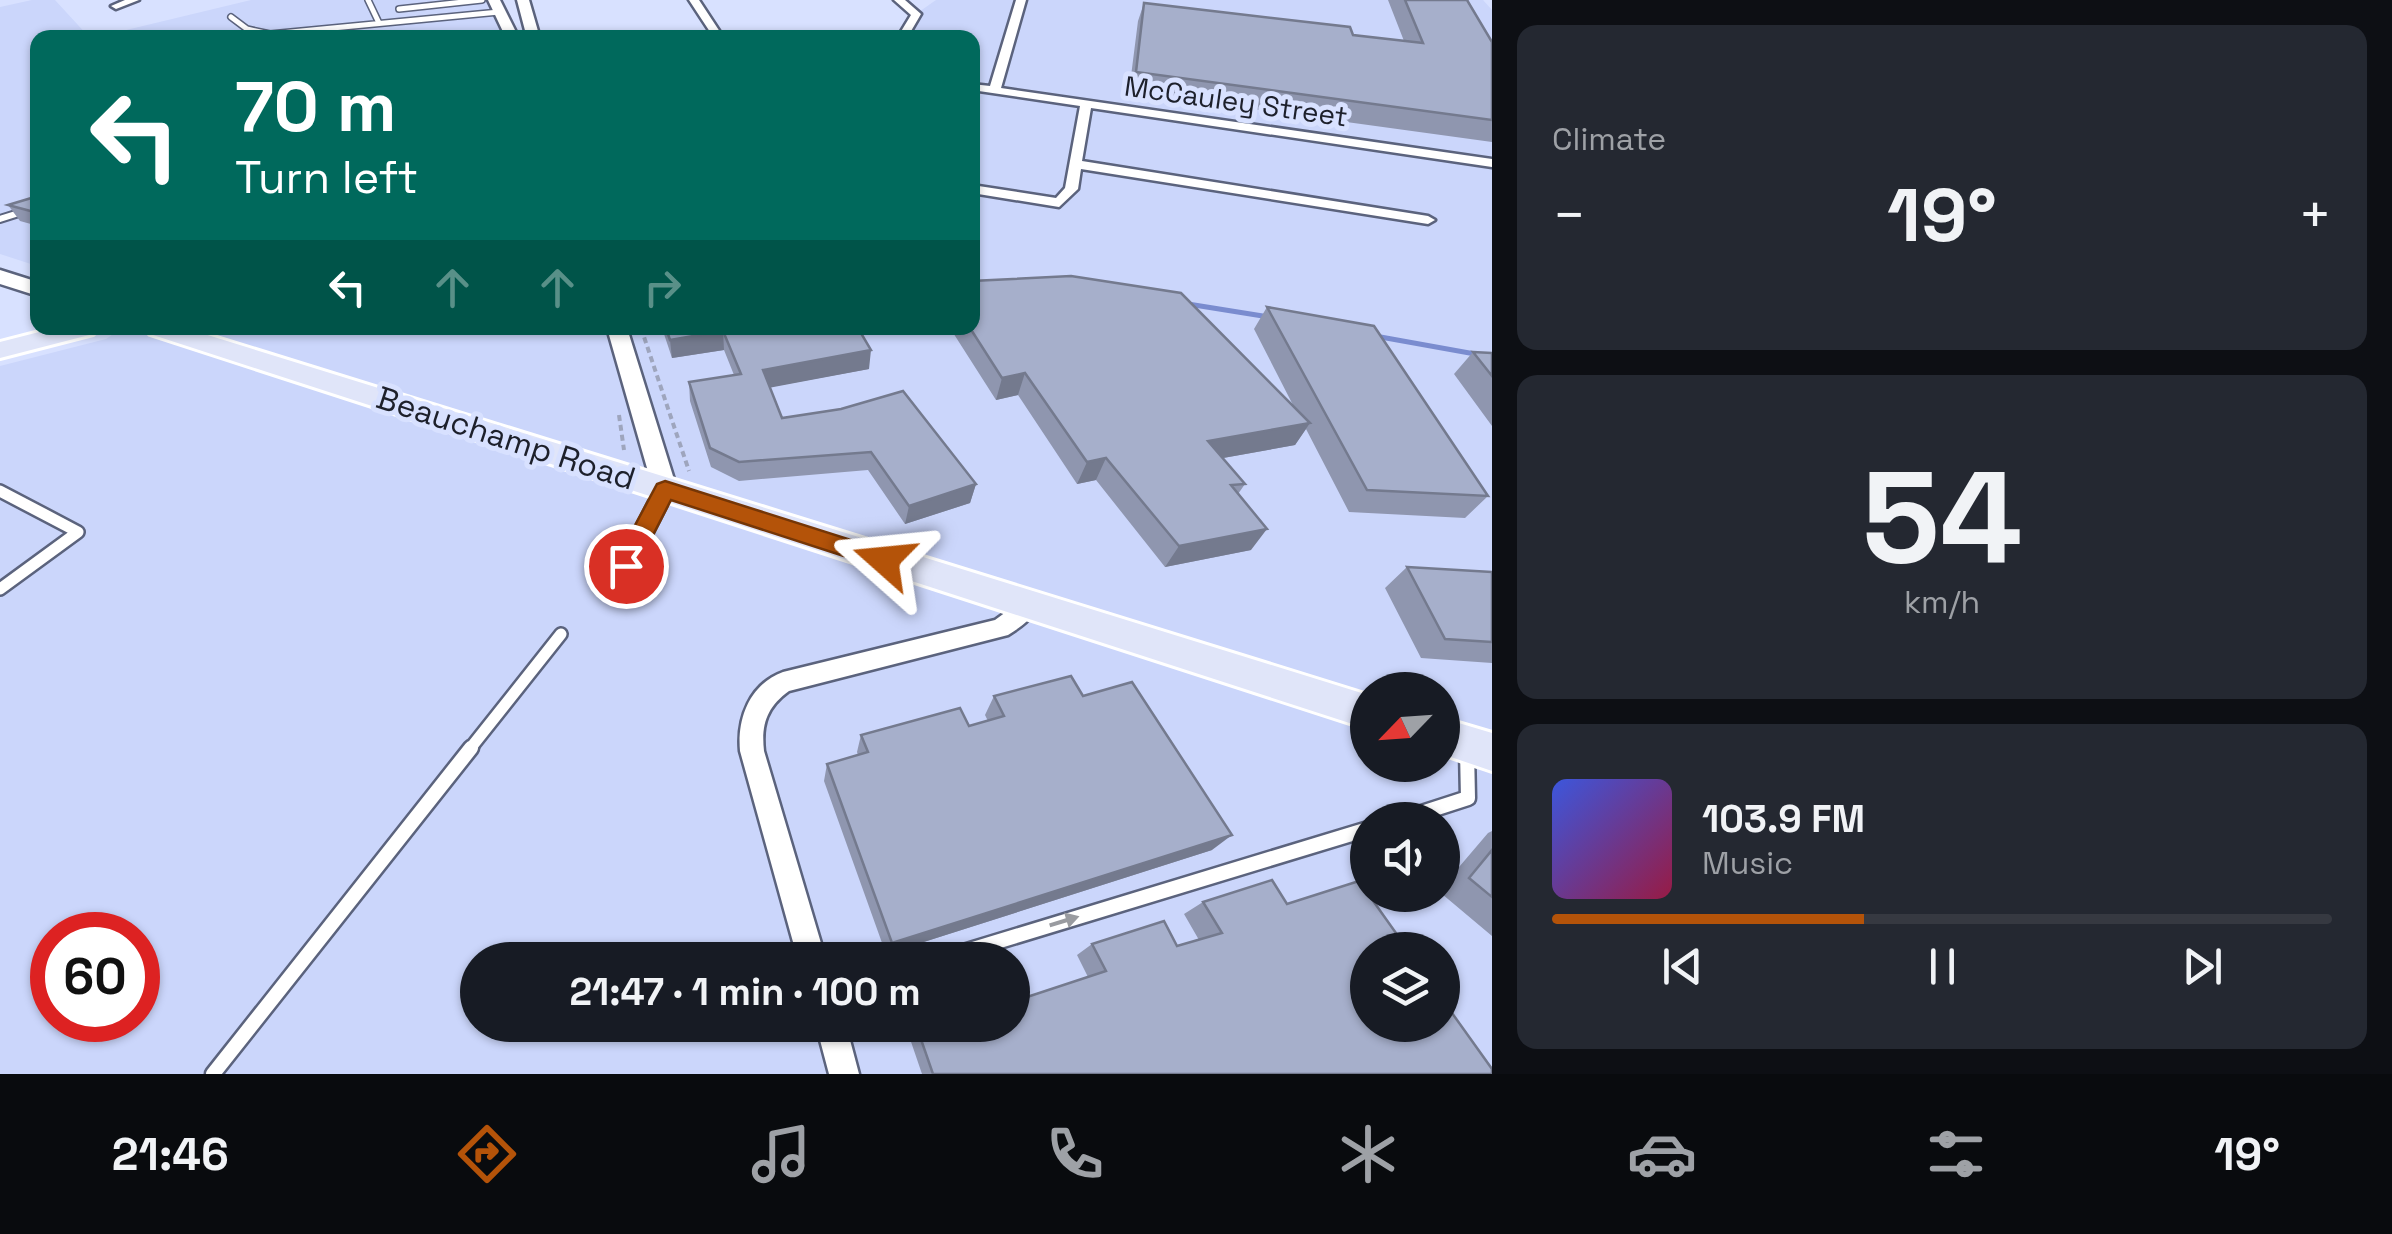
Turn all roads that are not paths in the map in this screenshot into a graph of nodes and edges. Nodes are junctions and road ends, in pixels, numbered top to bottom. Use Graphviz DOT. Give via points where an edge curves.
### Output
graph roads {
  1 [pos="134,0"];
  2 [pos="368,0"];
  3 [pos="482,0"];
  4 [pos="694,0"];
  5 [pos="899,0"];
  6 [pos="1021,0"];
  7 [pos="525,5"];
  8 [pos="116,6"];
  9 [pos="496,6"];
  10 [pos="399,9"];
  11 [pos="231,17"];
  12 [pos="378,23"];
  13 [pos="252,30"];
  14 [pos="309,30"];
  15 [pos="509,30"];
  16 [pos="532,30"];
  17 [pos="714,30"];
  18 [pos="907,30"];
  19 [pos="980,88"];
  20 [pos="995,90"];
  21 [pos="1086,104"];
  22 [pos="1492,163"];
  23 [pos="1075,164"];
  24 [pos="980,190"];
  25 [pos="30,211"];
  26 [pos="1428,220"];
  27 [pos="2,225"];
  28 [pos="0,276"];
  29 [pos="30,286"];
  30 [pos="43,335"];
  31 [pos="184,335"];
  32 [pos="619,335"];
  33 [pos="0,350"];
  34 [pos="677,480"];
  35 [pos="0,491"];
  36 [pos="626,566"];
  37 [pos="0,589"];
  38 [pos="1028,606"];
  39 [pos="561,634"];
  40 [pos="1350,706"];
  41 [pos="1467,744"];
  42 [pos="1456,802"];
  43 [pos="1350,834"];
  44 [pos="807,942"];
  45 [pos="996,942"];
  46 [pos="835,1042"];
  47 [pos="213,1074"];
  48 [pos="844,1074"];
  1 -- 8 [label="street"];
  2 -- 12 [label="lane"];
  3 -- 10 [label="lane"];
  4 -- 17 [label="street"];
  5 -- 18 [label="street" via="916,14"];
  6 -- 20 [label="street"];
  7 -- 9 [label="street"];
  7 -- 16 [label="street"];
  9 -- 12 [label="lane"];
  9 -- 15 [label="street"];
  11 -- 13 [label="lane"];
  12 -- 14 [label="lane"];
  19 -- 20 [label="street, McCauley Street"];
  20 -- 21 [label="street, McCauley Street"];
  21 -- 22 [label="street, McCauley Street"];
  21 -- 23 [label="street"];
  23 -- 24 [label="street" via="1071,189 1059,203"];
  23 -- 26 [label="street"];
  25 -- 27 [label="lane"];
  28 -- 29 [label="main road"];
  30 -- 33 [label="main road"];
  31 -- 34 [label="main road, Beauchamp Road"];
  32 -- 34 [label="street"];
  34 -- 36 [label="street"];
  34 -- 38 [label="main road, Beauchamp Road"];
  35 -- 37 [label="lane" via="78,532"];
  38 -- 40 [label="main road, Beauchamp Road"];
  38 -- 44 [label="street" via="1000,628 768,691 749,733"];
  39 -- 47 [label="lane"];
  41 -- 42 [label="lane" via="1468,798"];
  45 -- 43 [label="lane, one-way"];
  46 -- 48 [label="street"];
}
